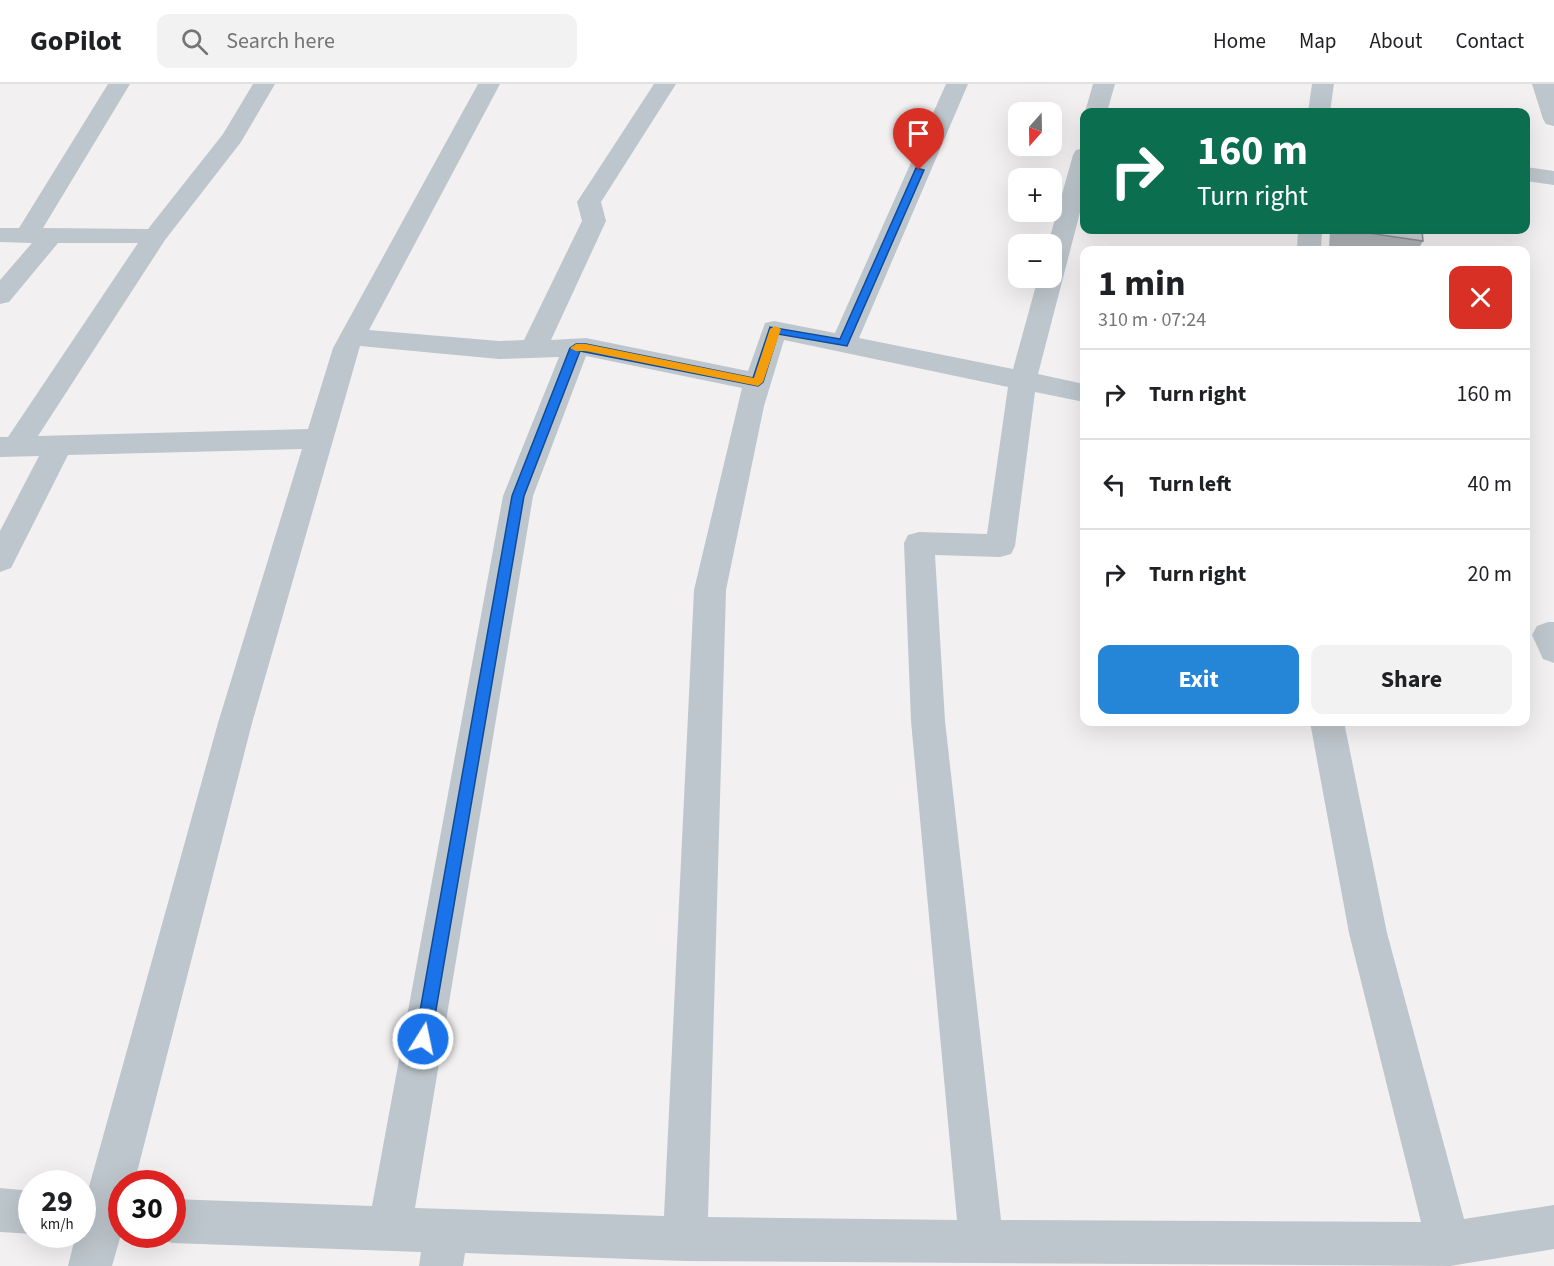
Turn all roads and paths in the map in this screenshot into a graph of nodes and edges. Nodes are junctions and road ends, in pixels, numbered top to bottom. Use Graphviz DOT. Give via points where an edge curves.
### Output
graph roads {
  1 [pos="119,84"];
  2 [pos="264,84"];
  3 [pos="489,84"];
  4 [pos="665,84"];
  5 [pos="957,84"];
  6 [pos="1104,84"];
  7 [pos="1323,84"];
  8 [pos="1543,84"];
  9 [pos="1097,108"];
  10 [pos="1320,108"];
  11 [pos="1554,119"];
  12 [pos="1080,170"];
  13 [pos="1530,175"];
  14 [pos="1554,178"];
  15 [pos="0,235"];
  16 [pos="39,235"];
  17 [pos="155,236"];
  18 [pos="1062,236"];
  19 [pos="1048,288"];
  20 [pos="0,296"];
  21 [pos="352,337"];
  22 [pos="844,343"];
  23 [pos="576,348"];
  24 [pos="533,349"];
  25 [pos="1023,380"];
  26 [pos="758,382"];
  27 [pos="1080,392"];
  28 [pos="319,439"];
  29 [pos="59,445"];
  30 [pos="9,446"];
  31 [pos="0,561"];
  32 [pos="1554,635"];
  33 [pos="1554,650"];
  34 [pos="1328,726"];
  35 [pos="0,1210"];
  36 [pos="18,1212"];
  37 [pos="102,1218"];
  38 [pos="186,1221"];
  39 [pos="1554,1227"];
  40 [pos="390,1228"];
  41 [pos="685,1239"];
  42 [pos="981,1242"];
  43 [pos="1449,1244"];
  44 [pos="444,1248"];
  45 [pos="752,1253"];
  46 [pos="1072,1254"];
  47 [pos="1370,1255"];
  48 [pos="90,1266"];
  1 -- 16 [label="street"];
  2 -- 17 [label="street" via="233,138"];
  3 -- 21 [label="street"];
  4 -- 24 [label="street" via="589,202 594,221"];
  5 -- 22 [label="street"];
  6 -- 9 [label="street"];
  7 -- 10 [label="street"];
  8 -- 11 [label="street"];
  12 -- 18 [label="street"];
  13 -- 14 [label="street"];
  15 -- 16 [label="street"];
  16 -- 17 [label="street"];
  16 -- 20 [label="street"];
  17 -- 30 [label="street"];
  19 -- 25 [label="street"];
  21 -- 24 [label="street" via="499,350"];
  21 -- 28 [label="street"];
  22 -- 25 [label="street"];
  22 -- 26 [label="street" via="774,329"];
  23 -- 24 [label="street"];
  23 -- 26 [label="street"];
  23 -- 40 [label="street" via="518,496"];
  25 -- 27 [label="street"];
  25 -- 42 [label="street" via="1000,546 919,543 928,721"];
  26 -- 41 [label="street" via="710,590"];
  28 -- 29 [label="street"];
  28 -- 37 [label="street" via="235,723"];
  29 -- 30 [label="street"];
  29 -- 31 [label="street"];
  32 -- 33 [label="street" via="1548,635"];
  34 -- 43 [label="street" via="1368,933"];
  35 -- 36 [label="street"];
  37 -- 48 [label="street"];
  38 -- 40 [label="street"];
  39 -- 43 [label="street"];
  40 -- 44 [label="street"];
  41 -- 44 [label="street"];
  41 -- 45 [label="street"];
  42 -- 45 [label="street"];
  42 -- 46 [label="street"];
  43 -- 47 [label="street"];
  46 -- 47 [label="street"];
}
